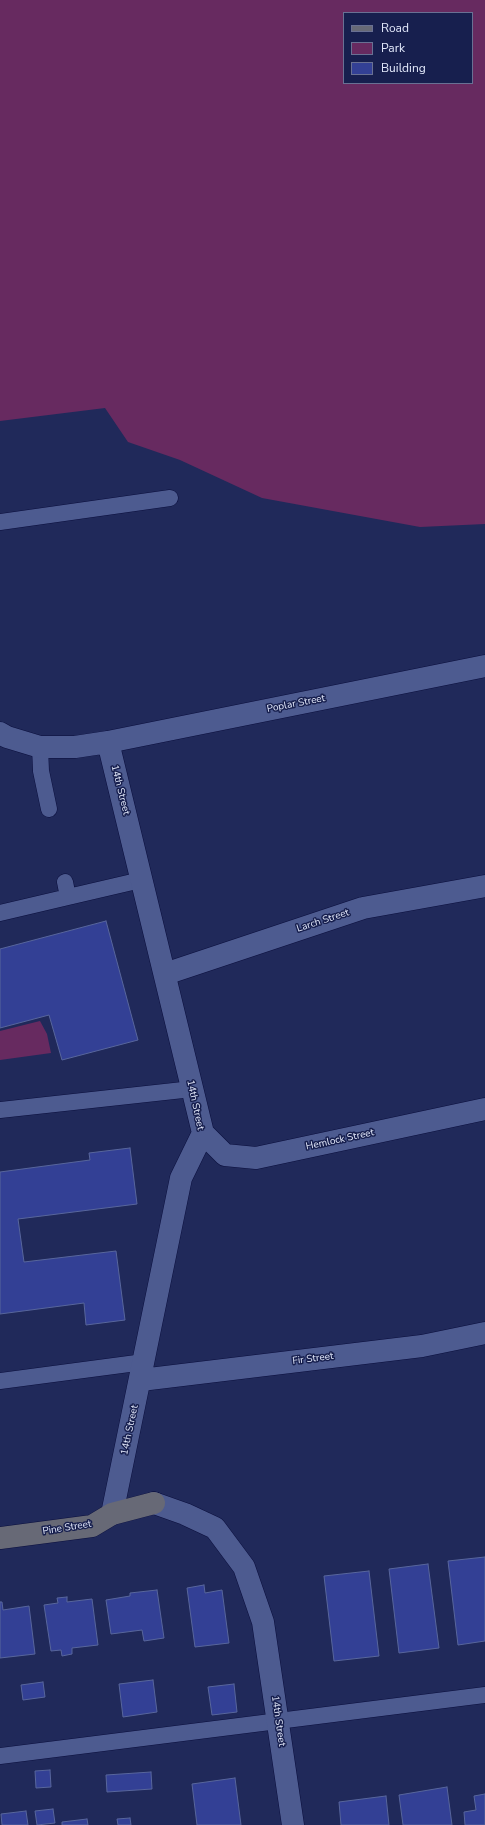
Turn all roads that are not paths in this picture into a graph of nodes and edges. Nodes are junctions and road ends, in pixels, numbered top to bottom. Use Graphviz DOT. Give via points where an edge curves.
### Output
graph roads {
  1 [pos="170,498"];
  2 [pos="0,522"];
  3 [pos="485,666"];
  4 [pos="0,733"];
  5 [pos="108,742"];
  6 [pos="40,747"];
  7 [pos="49,809"];
  8 [pos="142,880"];
  9 [pos="485,886"];
  10 [pos="0,913"];
  11 [pos="165,974"];
  12 [pos="192,1089"];
  13 [pos="485,1109"];
  14 [pos="0,1110"];
  15 [pos="203,1133"];
  16 [pos="485,1333"];
  17 [pos="142,1371"];
  18 [pos="0,1381"];
  19 [pos="154,1503"];
  20 [pos="112,1514"];
  21 [pos="0,1538"];
  22 [pos="485,1695"];
  23 [pos="278,1721"];
  24 [pos="0,1756"];
  25 [pos="293,1825"];
  1 -- 2 [label="lane"];
  3 -- 5 [label="street, Poplar Street"];
  4 -- 6 [label="street, Poplar Street"];
  5 -- 6 [label="street, Poplar Street" via="74,747"];
  5 -- 8 [label="street, 14th Street"];
  6 -- 7 [label="lane" via="41,771"];
  8 -- 10 [label="lane" via="66,890"];
  8 -- 11 [label="street, 14th Street"];
  9 -- 11 [label="street, Larch Street" via="363,908"];
  11 -- 12 [label="street, 14th Street"];
  12 -- 14 [label="lane"];
  12 -- 15 [label="street, 14th Street"];
  13 -- 15 [label="street, Hemlock Street" via="256,1158 225,1155"];
  15 -- 17 [label="street, 14th Street" via="182,1178"];
  16 -- 17 [label="street, Fir Street" via="422,1346"];
  17 -- 18 [label="lane"];
  17 -- 20 [label="street, 14th Street"];
  19 -- 20 [label="street, Pine Street"];
  19 -- 23 [label="street, 14th Street" via="215,1528 244,1567 263,1622"];
  20 -- 21 [label="street, Pine Street" via="92,1526"];
  22 -- 23 [label="lane"];
  23 -- 24 [label="lane"];
  23 -- 25 [label="street, 14th Street"];
}
